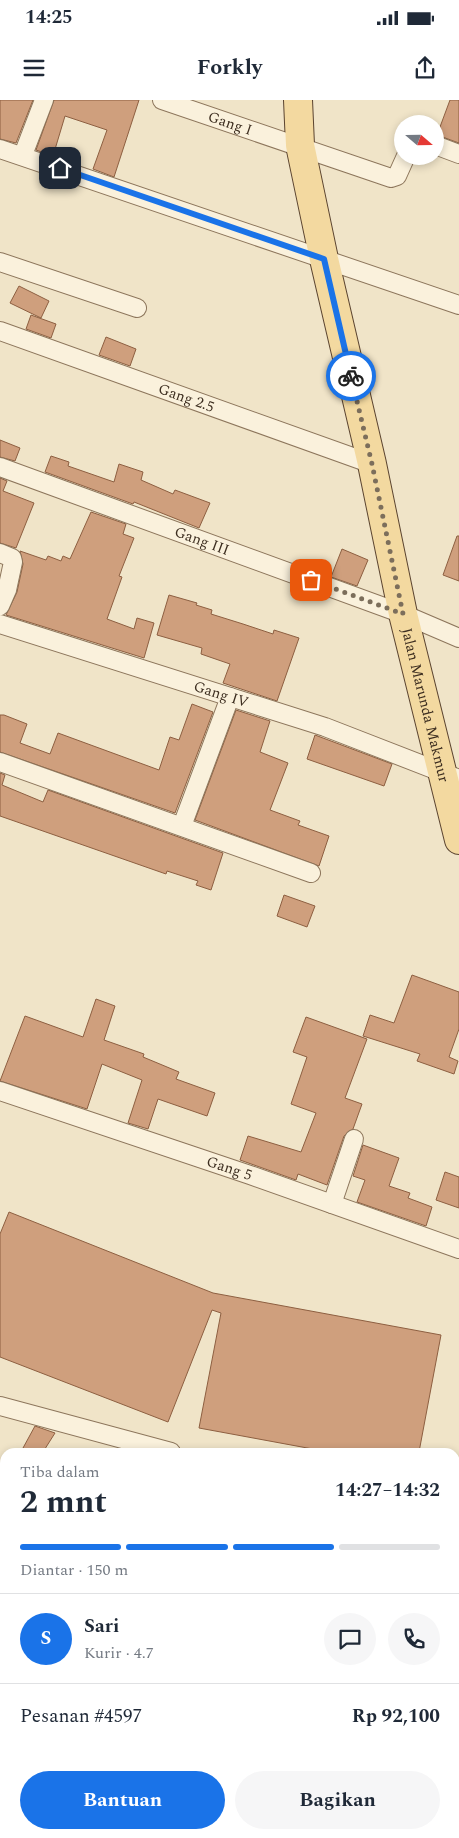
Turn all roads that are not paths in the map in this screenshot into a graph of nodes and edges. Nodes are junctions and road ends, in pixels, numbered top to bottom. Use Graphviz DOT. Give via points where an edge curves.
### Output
graph roads {
  1 [pos="44,100"];
  2 [pos="162,100"];
  3 [pos="298,100"];
  4 [pos="300,145"];
  5 [pos="444,148"];
  6 [pos="0,149"];
  7 [pos="459,154"];
  8 [pos="23,155"];
  9 [pos="401,165"];
  10 [pos="324,259"];
  11 [pos="0,262"];
  12 [pos="459,305"];
  13 [pos="137,308"];
  14 [pos="0,331"];
  15 [pos="372,464"];
  16 [pos="0,467"];
  17 [pos="0,553"];
  18 [pos="0,606"];
  19 [pos="403,614"];
  20 [pos="0,624"];
  21 [pos="459,638"];
  22 [pos="230,697"];
  23 [pos="0,762"];
  24 [pos="450,776"];
  25 [pos="182,826"];
  26 [pos="459,840"];
  27 [pos="311,873"];
  28 [pos="0,1091"];
  29 [pos="354,1139"];
  30 [pos="332,1204"];
  31 [pos="459,1248"];
  32 [pos="0,1406"];
  33 [pos="156,1448"];
  1 -- 8 [label="street"];
  2 -- 4 [label="street, Gang I"];
  3 -- 4 [label="main road, Jalan Marunda Makmur"];
  4 -- 9 [label="street, Gang I" via="394,178"];
  4 -- 10 [label="main road, Jalan Marunda Makmur"];
  5 -- 7 [label="street"];
  6 -- 8 [label="street"];
  8 -- 10 [label="street"];
  10 -- 12 [label="street"];
  10 -- 15 [label="main road, Jalan Marunda Makmur"];
  11 -- 13 [label="street"];
  14 -- 15 [label="street, Gang 2.5"];
  15 -- 19 [label="main road, Jalan Marunda Makmur"];
  16 -- 19 [label="street, Gang III"];
  17 -- 18 [label="street" via="14,562"];
  19 -- 21 [label="street, Gang III"];
  19 -- 24 [label="main road, Jalan Marunda Makmur"];
  20 -- 22 [label="street, Gang IV"];
  22 -- 24 [label="street, Gang IV" via="325,727"];
  22 -- 25 [label="street"];
  23 -- 25 [label="street"];
  24 -- 26 [label="main road, Jalan Marunda Makmur"];
  25 -- 27 [label="street"];
  28 -- 30 [label="street, Gang 5"];
  29 -- 30 [label="street"];
  30 -- 31 [label="street, Gang 5"];
  32 -- 33 [label="street"];
}
